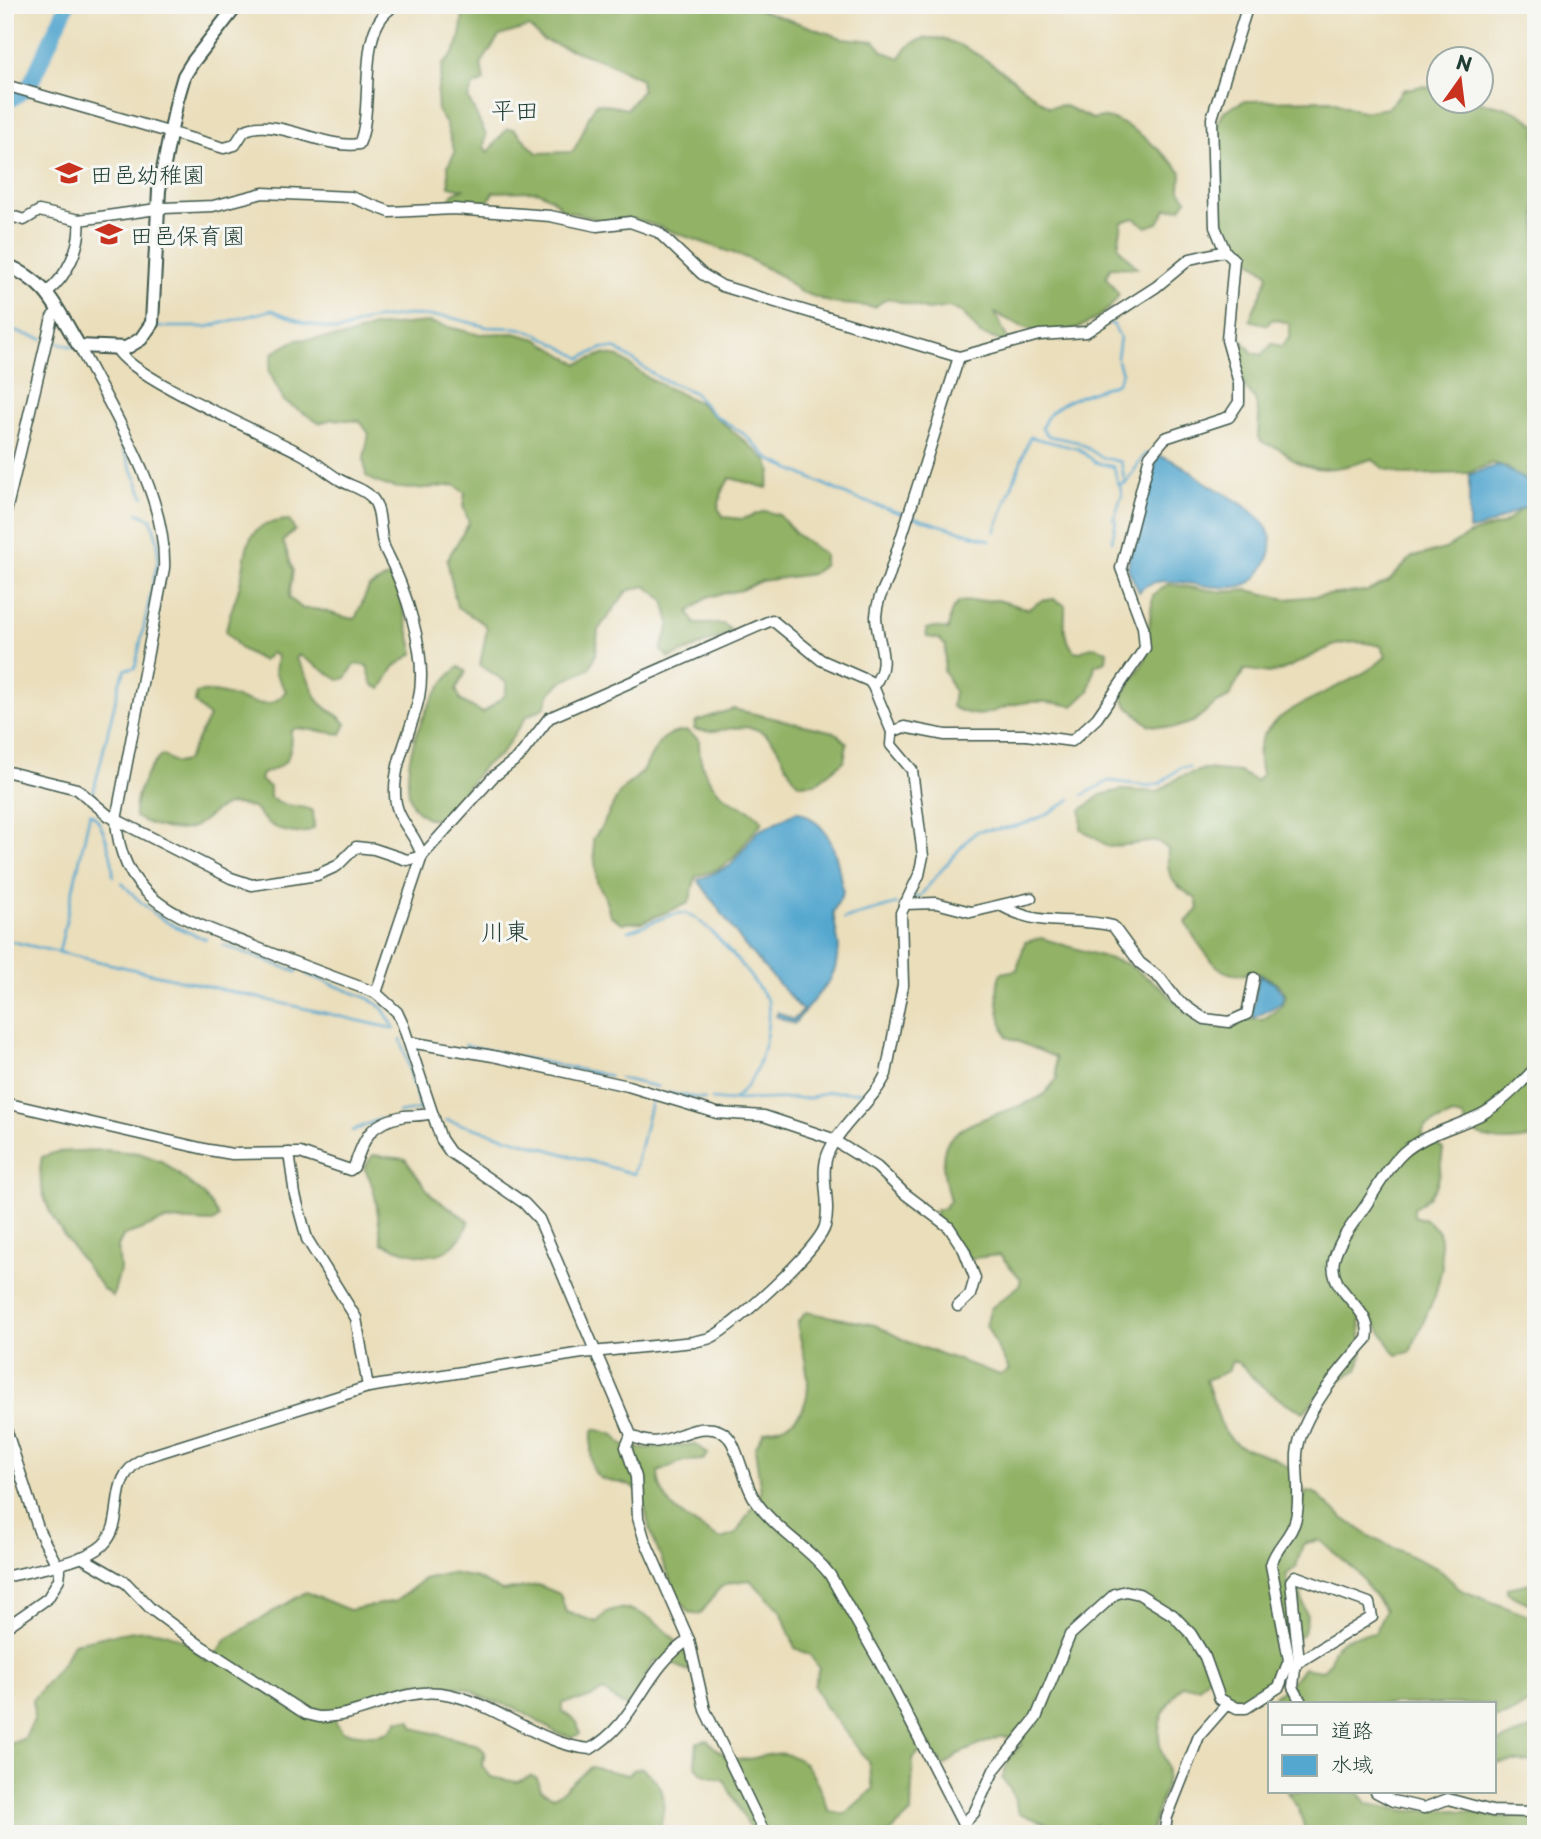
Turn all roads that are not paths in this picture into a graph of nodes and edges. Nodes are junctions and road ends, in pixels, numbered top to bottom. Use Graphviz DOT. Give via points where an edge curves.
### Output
graph roads {
  1 [pos="237,5"];
  2 [pos="1248,5"];
  3 [pos="390,9"];
  4 [pos="5,85"];
  5 [pos="171,131"];
  6 [pos="159,209"];
  7 [pos="5,214"];
  8 [pos="79,220"];
  9 [pos="1225,251"];
  10 [pos="5,264"];
  11 [pos="47,292"];
  12 [pos="58,311"];
  13 [pos="79,346"];
  14 [pos="117,349"];
  15 [pos="959,358"];
  16 [pos="5,516"];
  17 [pos="873,686"];
  18 [pos="892,732"];
  19 [pos="5,771"];
  20 [pos="116,820"];
  21 [pos="422,856"];
  22 [pos="1031,898"];
  23 [pos="904,904"];
  24 [pos="1002,906"];
  25 [pos="1113,926"];
  26 [pos="1125,927"];
  27 [pos="1254,978"];
  28 [pos="376,993"];
  29 [pos="409,1042"];
  30 [pos="1536,1067"];
  31 [pos="5,1103"];
  32 [pos="432,1113"];
  33 [pos="835,1141"];
  34 [pos="289,1153"];
  35 [pos="958,1306"];
  36 [pos="595,1353"];
  37 [pos="368,1387"];
  38 [pos="5,1426"];
  39 [pos="631,1435"];
  40 [pos="81,1557"];
  41 [pos="58,1563"];
  42 [pos="5,1577"];
  43 [pos="5,1628"];
  44 [pos="689,1640"];
  45 [pos="1294,1665"];
  46 [pos="1301,1702"];
  47 [pos="1227,1704"];
  48 [pos="1380,1794"];
  49 [pos="1536,1812"];
  50 [pos="965,1829"];
  51 [pos="765,1834"];
  52 [pos="1164,1834"];
  1 -- 5 [label="main road" via="184,76"];
  2 -- 9 [label="street" via="1212,118 1215,227"];
  3 -- 5 [label="street" via="379,20 372,46 359,144 339,145 260,127 244,131 235,145 225,148"];
  4 -- 5 [label="street"];
  5 -- 6 [label="main road"];
  6 -- 8 [label="street"];
  6 -- 14 [label="main road" via="152,323 133,345"];
  6 -- 15 [label="street" via="226,204 263,193 351,197 390,212 454,209 550,216 597,226 631,222 659,232 702,274 722,286"];
  7 -- 8 [label="street" via="24,219 46,211"];
  8 -- 11 [label="street" via="77,246"];
  9 -- 15 [label="street" via="1200,254 1086,332 1039,335"];
  9 -- 18 [label="street" via="1232,255 1235,269 1227,340 1239,383 1239,402 1229,417 1165,438 1150,456 1121,568 1146,640 1137,664 1097,718 1072,741 1014,734 945,735 904,727"];
  10 -- 11 [label="main road" via="28,274"];
  11 -- 12 [label="main road"];
  12 -- 13 [label="main road"];
  12 -- 16 [label="street" via="52,317"];
  13 -- 14 [label="main road"];
  13 -- 20 [label="street" via="145,479 165,537 164,568"];
  14 -- 21 [label="street" via="153,379 304,454 374,499 384,547 404,597 420,659 419,696 398,758 394,796 403,825 418,842"];
  15 -- 17 [label="street" via="880,593 876,619 884,657"];
  17 -- 18 [label="street"];
  17 -- 21 [label="street" via="821,660 772,620 549,718 519,757 493,777"];
  18 -- 23 [label="street" via="891,745 907,761 915,779 923,856"];
  19 -- 20 [label="street" via="77,789"];
  20 -- 21 [label="street" via="252,885 317,875 337,866 356,847 407,860"];
  20 -- 28 [label="street" via="119,848 132,876 175,915"];
  21 -- 28 [label="street"];
  22 -- 24 [label="street"];
  23 -- 24 [label="street" via="936,904 971,912"];
  23 -- 33 [label="street" via="903,985 886,1073"];
  24 -- 25 [label="street" via="1041,920"];
  25 -- 26 [label="street"];
  25 -- 27 [label="street" via="1175,999 1205,1019 1229,1023 1247,1014"];
  28 -- 29 [label="street" via="397,1012"];
  29 -- 32 [label="street"];
  29 -- 33 [label="street" via="614,1083 717,1113 764,1116"];
  30 -- 45 [label="street" via="1512,1093 1482,1114 1414,1144 1402,1154 1338,1246 1334,1275 1367,1320 1369,1330 1367,1339 1323,1396 1297,1452 1296,1518 1271,1565 1276,1604"];
  31 -- 34 [label="street" via="209,1150"];
  32 -- 34 [label="street" via="401,1117 374,1128 350,1170"];
  32 -- 36 [label="street" via="450,1152 524,1203 539,1219"];
  33 -- 35 [label="street" via="877,1167 949,1227 975,1278 970,1295"];
  33 -- 36 [label="street" via="826,1160 825,1227 787,1273 711,1337"];
  34 -- 37 [label="street" via="307,1239 356,1318"];
  36 -- 37 [label="street"];
  36 -- 39 [label="street"];
  37 -- 40 [label="street" via="135,1462 121,1481 110,1536"];
  38 -- 41 [label="street" via="39,1531"];
  39 -- 44 [label="street" via="626,1447 636,1477 638,1518"];
  39 -- 50 [label="street" via="661,1443 703,1429 731,1439 759,1507 830,1575"];
  40 -- 41 [label="street"];
  40 -- 44 [label="street" via="126,1583 151,1609 211,1653 306,1714 319,1717 436,1693 473,1703 561,1744 590,1749 618,1729 652,1674"];
  41 -- 42 [label="street"];
  41 -- 43 [label="street" via="59,1579 48,1598"];
  44 -- 51 [label="street" via="705,1710"];
  45 -- 45 [label="street" via="1291,1581 1295,1576 1369,1603 1372,1617 1367,1623"];
  45 -- 46 [label="street" via="1293,1687"];
  45 -- 47 [label="street" via="1279,1687 1258,1704 1246,1708"];
  47 -- 50 [label="street" via="1220,1699 1205,1657 1173,1615 1139,1594 1115,1594 1070,1635 1036,1718 994,1770"];
  47 -- 52 [label="street" via="1199,1736"];
  48 -- 49 [label="street" via="1424,1808 1448,1799 1492,1811"];
}
